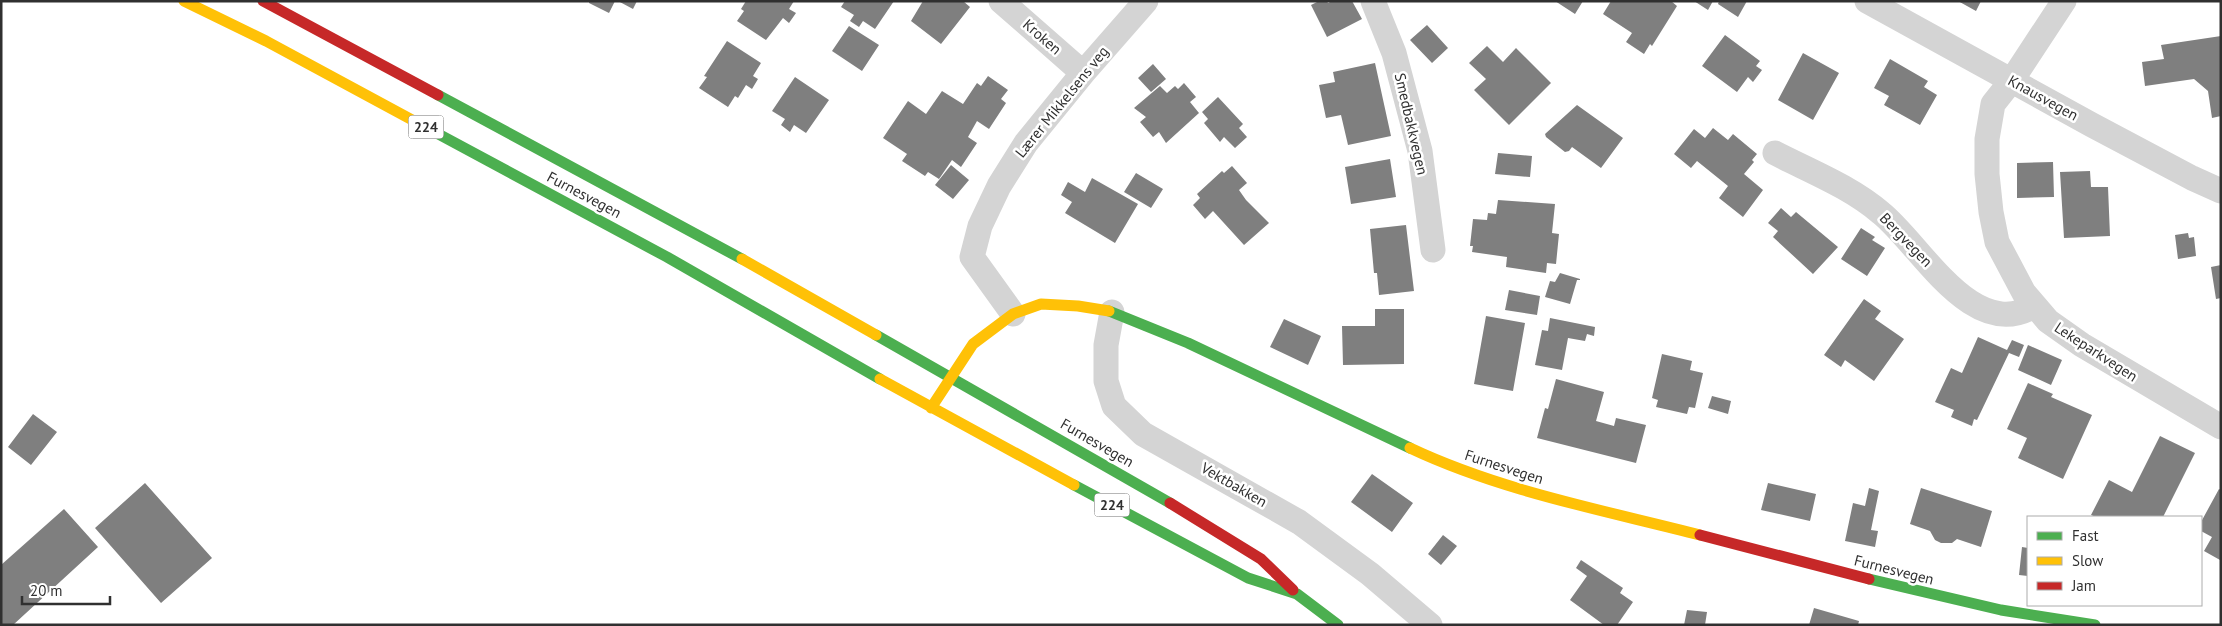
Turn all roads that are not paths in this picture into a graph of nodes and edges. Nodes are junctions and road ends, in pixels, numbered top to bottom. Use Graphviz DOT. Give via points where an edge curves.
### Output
graph roads {
  1 [pos="184,1"];
  2 [pos="263,1"];
  3 [pos="1001,1"];
  4 [pos="1146,1"];
  5 [pos="1373,1"];
  6 [pos="1867,1"];
  7 [pos="2064,1"];
  8 [pos="1083,73"];
  9 [pos="2012,80"];
  10 [pos="1774,153"];
  11 [pos="2221,191"];
  12 [pos="1433,250"];
  13 [pos="2034,306"];
  14 [pos="1112,312"];
  15 [pos="1013,314"];
  16 [pos="950,376"];
  17 [pos="931,408"];
  18 [pos="2221,427"];
  19 [pos="1297,594"];
  20 [pos="1338,625"];
  21 [pos="1430,625"];
  22 [pos="2094,625"];
  1 -- 17 [label="main road, Furnesvegen / 224" via="266,41 667,257"];
  2 -- 16 [label="main road, Furnesvegen / 224" via="686,228"];
  3 -- 8 [label="street, Kroken"];
  4 -- 8 [label="street, Lærer Mikkelsens veg"];
  5 -- 12 [label="street, Smedbakkvegen" via="1394,53 1420,151"];
  6 -- 9 [label="street, Knausvegen"];
  7 -- 9 [label="street, Lekeparkvegen"];
  8 -- 15 [label="street, Lærer Mikkelsens veg" via="1026,143 999,186 980,226 972,257"];
  9 -- 11 [label="street, Knausvegen"];
  9 -- 13 [label="street, Lekeparkvegen" via="1993,104 1987,139 1988,184 1997,242"];
  10 -- 13 [label="street, Bergvegen" via="1881,212 1950,288 1972,304 2008,315 2023,313"];
  13 -- 18 [label="street, Lekeparkvegen" via="2048,321 2082,346"];
  14 -- 15 [label="main road, Furnesvegen" via="1041,304"];
  14 -- 21 [label="street, Vektbakken" via="1106,345 1106,380 1114,406 1143,434 1299,522 1370,574"];
  14 -- 22 [label="main road, Furnesvegen" via="1188,343 1433,459 1505,485 1929,594"];
  15 -- 16 [label="main road, Furnesvegen" via="973,344"];
  16 -- 17 [label="main road, Furnesvegen"];
  16 -- 19 [label="main road, Furnesvegen / 224" via="1262,559"];
  17 -- 19 [label="main road, 224" via="1248,578"];
  19 -- 20 [label="main road, 224"];
}
